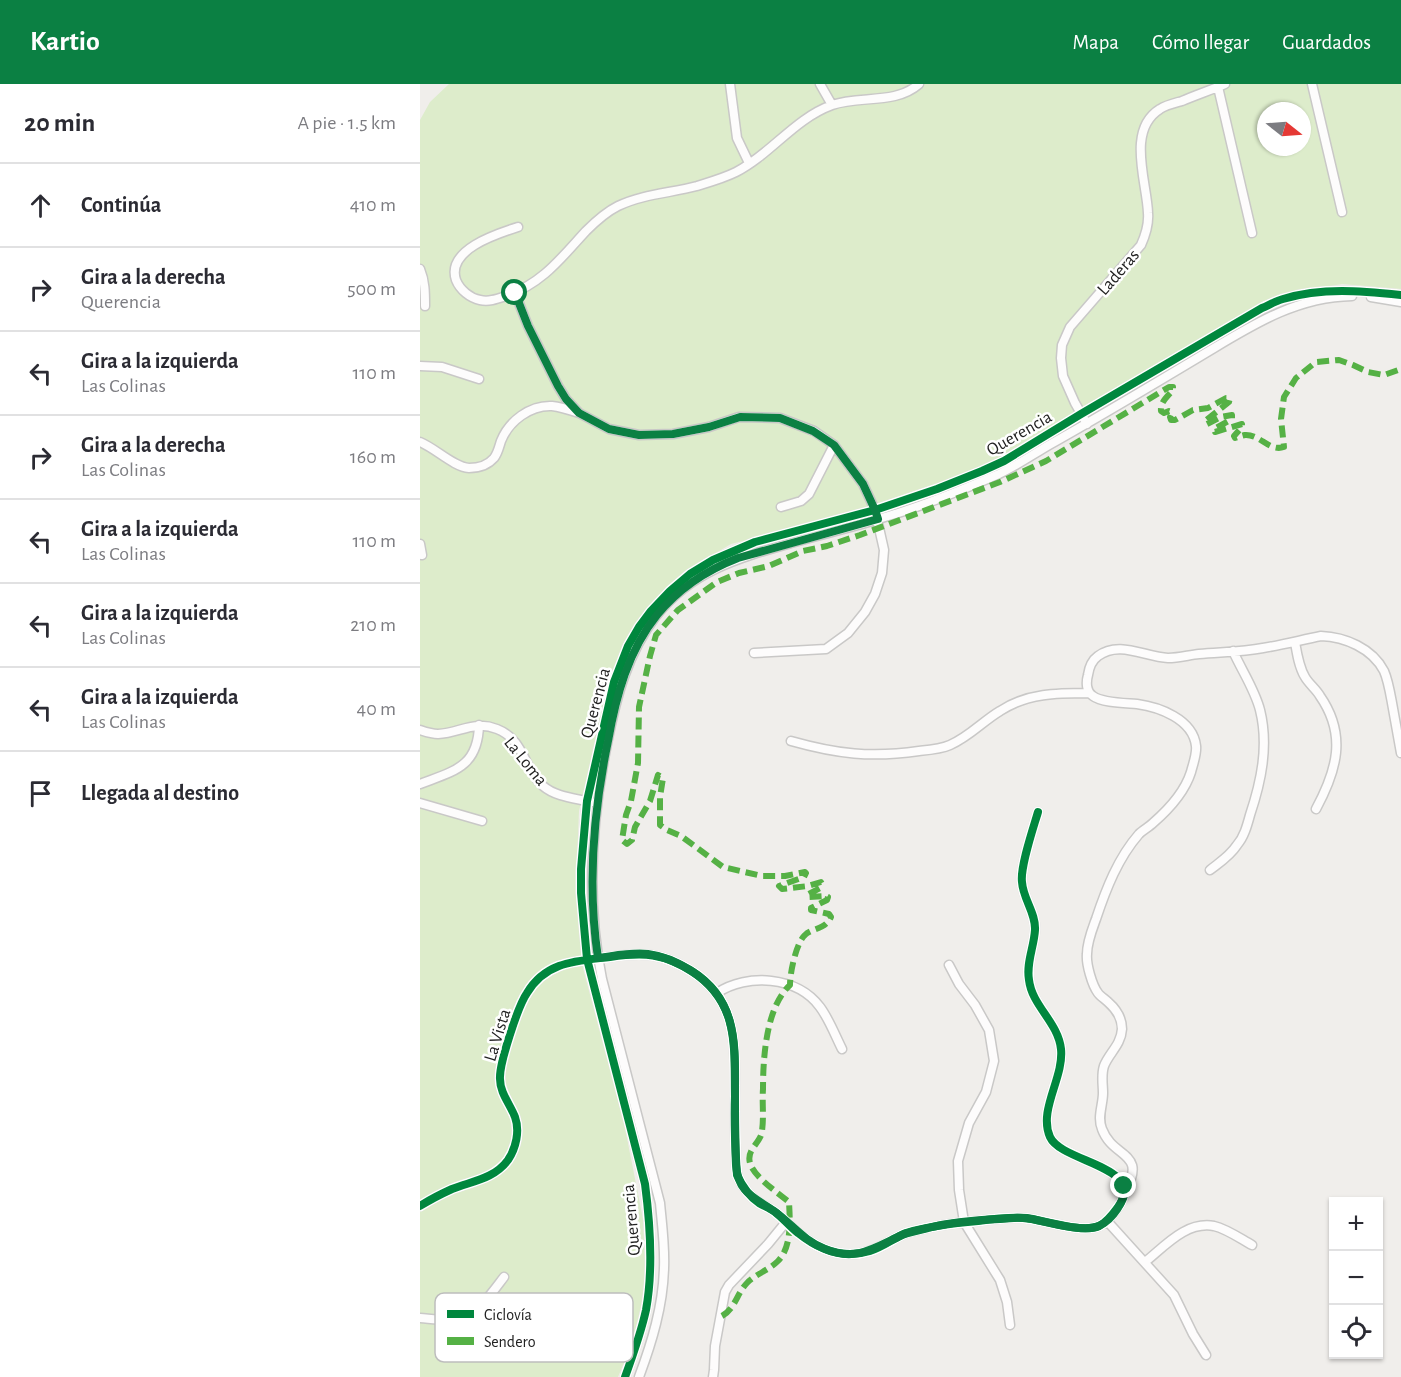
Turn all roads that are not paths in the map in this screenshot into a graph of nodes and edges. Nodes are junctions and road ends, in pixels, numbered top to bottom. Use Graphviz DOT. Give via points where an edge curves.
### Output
graph roads {
  1 [pos="730,84"];
  2 [pos="820,84"];
  3 [pos="919,84"];
  4 [pos="1312,84"];
  5 [pos="1221,86"];
  6 [pos="832,105"];
  7 [pos="748,163"];
  8 [pos="1342,212"];
  9 [pos="518,227"];
  10 [pos="1252,233"];
  11 [pos="420,269"];
  12 [pos="515,293"];
  13 [pos="1341,293"];
  14 [pos="1401,295"];
  15 [pos="1401,302"];
  16 [pos="424,306"];
  17 [pos="420,366"];
  18 [pos="479,380"];
  19 [pos="579,413"];
  20 [pos="1081,414"];
  21 [pos="1087,424"];
  22 [pos="420,442"];
  23 [pos="834,445"];
  24 [pos="782,507"];
  25 [pos="875,510"];
  26 [pos="878,519"];
  27 [pos="420,544"];
  28 [pos="422,555"];
  29 [pos="1294,642"];
  30 [pos="1233,651"];
  31 [pos="754,653"];
  32 [pos="1089,693"];
  33 [pos="479,725"];
  34 [pos="420,730"];
  35 [pos="791,741"];
  36 [pos="1401,753"];
  37 [pos="420,784"];
  38 [pos="587,801"];
  39 [pos="420,803"];
  40 [pos="597,803"];
  41 [pos="1316,809"];
  42 [pos="1038,812"];
  43 [pos="482,821"];
  44 [pos="591,868"];
  45 [pos="1210,870"];
  46 [pos="581,893"];
  47 [pos="598,958"];
  48 [pos="587,959"];
  49 [pos="949,965"];
  50 [pos="717,993"];
  51 [pos="842,1049"];
  52 [pos="632,1115"];
  53 [pos="1125,1192"];
  54 [pos="420,1206"];
  55 [pos="1107,1221"];
  56 [pos="786,1222"];
  57 [pos="964,1222"];
  58 [pos="1252,1245"];
  59 [pos="1145,1262"];
  60 [pos="504,1276"];
  61 [pos="492,1293"];
  62 [pos="420,1318"];
  63 [pos="435,1319"];
  64 [pos="1010,1325"];
  65 [pos="1206,1355"];
  66 [pos="633,1356"];
  67 [pos="631,1362"];
  68 [pos="625,1377"];
  69 [pos="639,1377"];
  70 [pos="713,1377"];
  1 -- 7 [label="street" via="737,138"];
  2 -- 6 [label="street"];
  3 -- 6 [label="street" via="898,96"];
  4 -- 8 [label="street"];
  5 -- 10 [label="street"];
  5 -- 20 [label="street, Laderas" via="1161,108 1145,125 1141,155 1149,214 1147,230 1141,244 1070,327 1062,345 1064,376"];
  6 -- 7 [label="street" via="795,126"];
  7 -- 12 [label="street" via="716,180 619,206 601,217 540,278"];
  9 -- 12 [label="street" via="462,254 455,271 461,288 475,298 487,301"];
  11 -- 16 [label="street"];
  12 -- 19 [label="street" via="558,386"];
  13 -- 14 [label="street, Querencia"];
  13 -- 15 [label="street, Querencia"];
  13 -- 20 [label="street, Querencia" via="1306,294 1262,308"];
  13 -- 21 [label="street, Querencia" via="1288,308 1256,323"];
  17 -- 18 [label="street" via="442,367"];
  19 -- 22 [label="street" via="551,406 531,410 513,423 494,458 478,467 458,465"];
  19 -- 23 [label="street" via="609,429 639,435 673,434 740,417 780,418 813,431"];
  20 -- 21 [label="street, Laderas"];
  20 -- 25 [label="street, Querencia" via="990,468"];
  21 -- 26 [label="street, Querencia" via="1004,471"];
  23 -- 24 [label="street" via="809,494"];
  23 -- 25 [label="street" via="863,484"];
  25 -- 26 [label="street"];
  25 -- 38 [label="street, Querencia" via="737,548 690,574 670,591 628,646 614,682"];
  26 -- 31 [label="street" via="884,550 882,573 865,612 848,633 826,649"];
  26 -- 40 [label="street, Querencia" via="738,558 703,574 674,597 644,634 621,682"];
  27 -- 28 [label="street"];
  29 -- 30 [label="street"];
  29 -- 36 [label="street" via="1330,636 1354,644 1377,660 1385,673"];
  29 -- 41 [label="street" via="1305,677 1331,715 1337,741 1329,786"];
  30 -- 32 [label="street" via="1174,658 1123,649 1107,651 1090,665 1086,682"];
  30 -- 45 [label="street" via="1260,709 1263,762 1258,792 1239,843"];
  32 -- 35 [label="street" via="1033,696 1000,710 950,745 937,748 848,754"];
  32 -- 53 [label="street" via="1094,698 1166,712 1188,728 1196,745 1190,777 1171,804 1123,855 1103,898 1088,946 1088,969 1098,993 1121,1020 1120,1038 1104,1066 1100,1114 1108,1140 1125,1154 1134,1169"];
  33 -- 34 [label="street, La Loma" via="438,734"];
  33 -- 37 [label="street" via="479,738 470,759 458,769"];
  33 -- 38 [label="street, La Loma" via="509,735 519,746 532,774 554,793"];
  38 -- 40 [label="street, La Loma"];
  38 -- 44 [label="street" via="592,810 588,849"];
  38 -- 46 [label="street, Querencia"];
  39 -- 43 [label="street"];
  40 -- 44 [label="street, Querencia"];
  42 -- 53 [label="street" via="1022,882 1035,930 1029,980 1061,1049 1047,1115 1049,1136 1061,1149 1114,1174"];
  44 -- 47 [label="street, Querencia"];
  46 -- 47 [label="street" via="587,910 589,946"];
  46 -- 48 [label="street, Querencia"];
  47 -- 48 [label="street, La Vista"];
  47 -- 50 [label="street, La Vista" via="632,954 666,958 700,976"];
  47 -- 52 [label="street, Querencia"];
  48 -- 52 [label="street, Querencia" via="611,1058"];
  48 -- 54 [label="street, La Vista" via="563,963 542,976 527,992 516,1017 500,1079 517,1130 516,1145 508,1160 495,1173"];
  49 -- 57 [label="street" via="989,1030 994,1061 958,1161"];
  50 -- 51 [label="street" via="744,981 790,985 806,993 820,1007"];
  50 -- 56 [label="street" via="733,1036 737,1175 749,1195"];
  52 -- 66 [label="street, Querencia" via="648,1206 650,1268 646,1309"];
  52 -- 69 [label="street, Querencia" via="660,1203 664,1240 657,1318"];
  53 -- 55 [label="street"];
  55 -- 57 [label="street" via="1090,1228 1024,1218"];
  55 -- 59 [label="street"];
  56 -- 57 [label="street" via="813,1244 849,1255 875,1250 904,1234"];
  56 -- 70 [label="street" via="725,1292"];
  57 -- 64 [label="street" via="1000,1280 1008,1302"];
  58 -- 59 [label="street" via="1214,1226 1196,1227 1177,1234"];
  59 -- 65 [label="street" via="1174,1295"];
  60 -- 61 [label="street"];
  62 -- 63 [label="street"];
  67 -- 68 [label="street, Querencia"];
}
